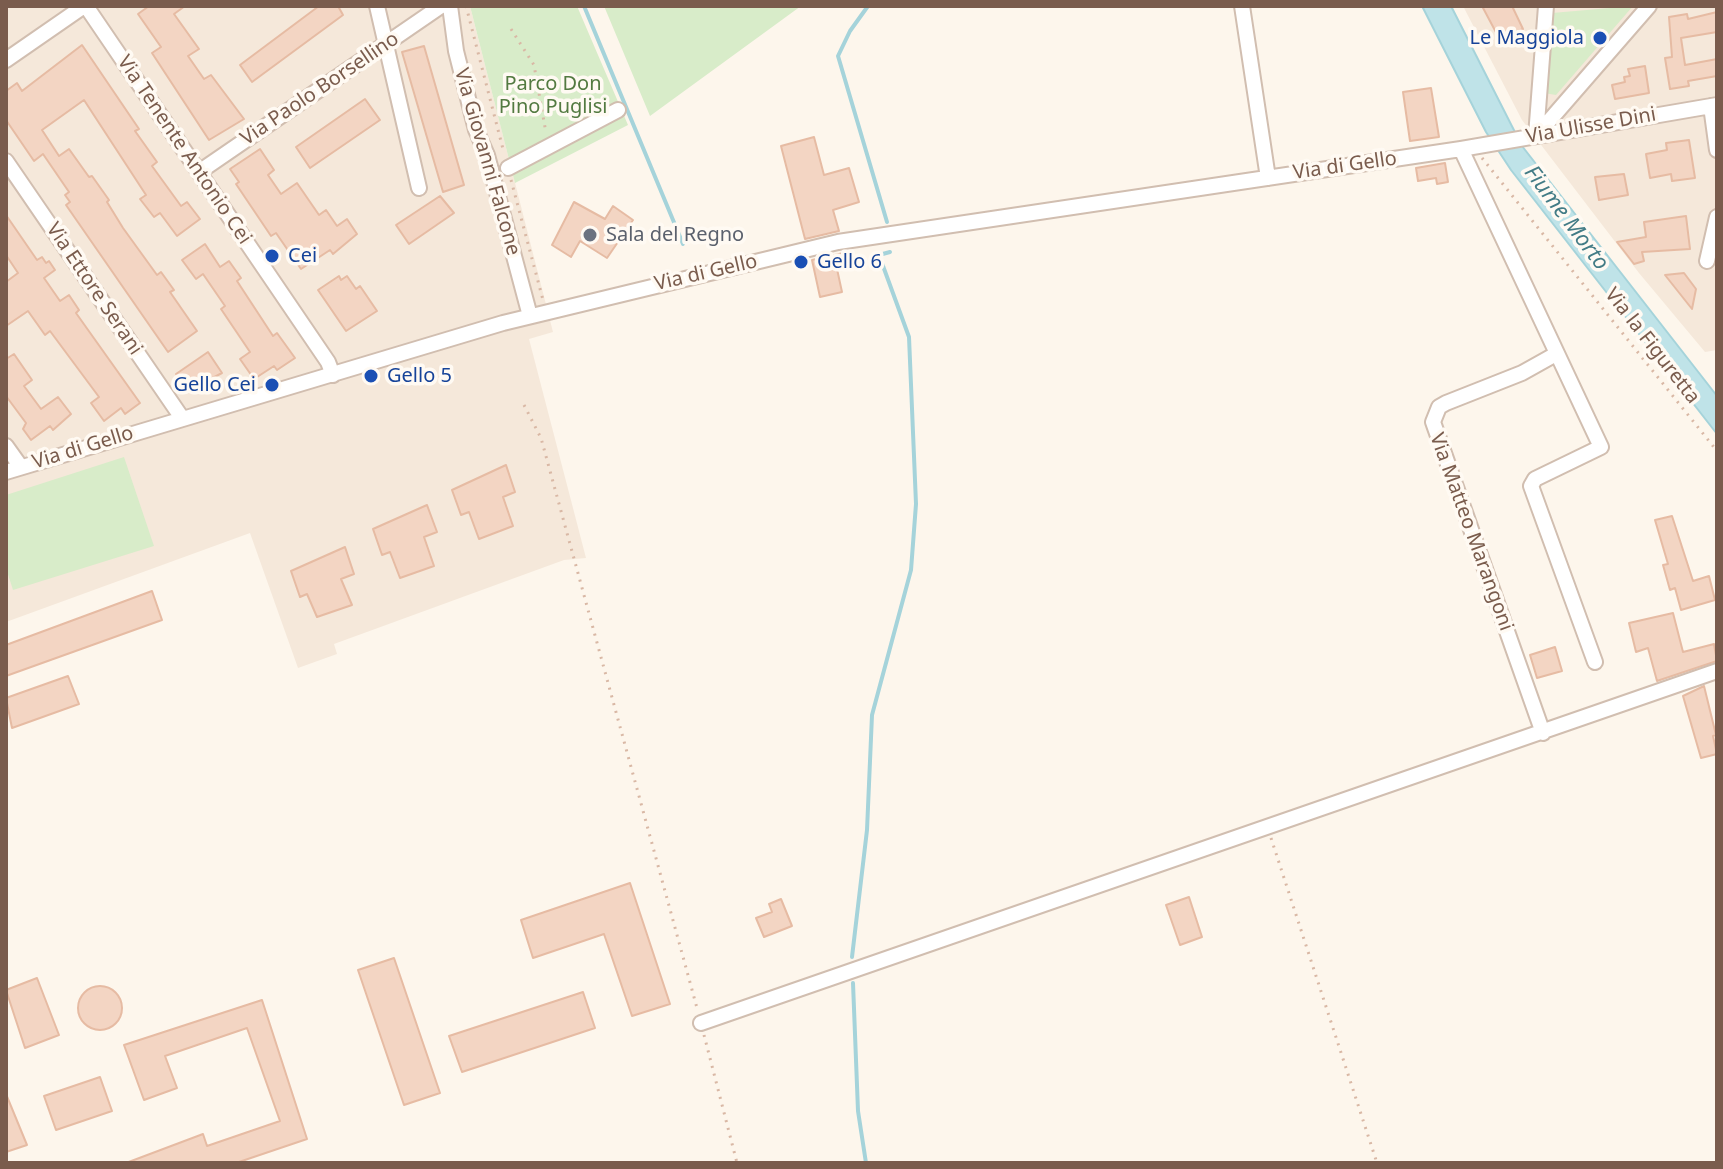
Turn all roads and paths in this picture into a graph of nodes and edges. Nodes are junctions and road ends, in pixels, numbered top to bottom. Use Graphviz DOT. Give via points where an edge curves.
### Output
graph roads {
  1 [pos="85,6"];
  2 [pos="377,6"];
  3 [pos="441,6"];
  4 [pos="450,6"];
  5 [pos="466,6"];
  6 [pos="1242,6"];
  7 [pos="1536,6"];
  8 [pos="1649,6"];
  9 [pos="1545,13"];
  10 [pos="511,29"];
  11 [pos="386,44"];
  12 [pos="6,60"];
  13 [pos="1714,105"];
  14 [pos="618,110"];
  15 [pos="1534,136"];
  16 [pos="549,147"];
  17 [pos="1472,147"];
  18 [pos="1717,150"];
  19 [pos="6,161"];
  20 [pos="508,168"];
  21 [pos="199,172"];
  22 [pos="1268,178"];
  23 [pos="419,188"];
  24 [pos="1717,217"];
  25 [pos="1707,261"];
  26 [pos="544,303"];
  27 [pos="530,316"];
  28 [pos="1556,354"];
  29 [pos="333,375"];
  30 [pos="524,405"];
  31 [pos="182,418"];
  32 [pos="6,446"];
  33 [pos="1717,451"];
  34 [pos="13,470"];
  35 [pos="1595,662"];
  36 [pos="1717,671"];
  37 [pos="1543,733"];
  38 [pos="1267,827"];
  39 [pos="701,1023"];
  40 [pos="737,1163"];
  41 [pos="1377,1163"];
  1 -- 12 [label="street"];
  1 -- 21 [label="street, Via Tenente Antonio Cei"];
  2 -- 11 [label="street"];
  3 -- 11 [label="street, Via Paolo Borsellino"];
  4 -- 27 [label="street, Via Giovanni Falcone" via="476,130"];
  5 -- 20 [label="path"];
  6 -- 22 [label="street"];
  7 -- 9 [label="street"];
  8 -- 15 [label="street"];
  9 -- 15 [label="street"];
  10 -- 16 [label="path" via="534,65"];
  11 -- 21 [label="street, Via Paolo Borsellino"];
  11 -- 23 [label="street"];
  13 -- 15 [label="street, Via Ulisse Dini"];
  13 -- 18 [label="street, Via Ulisse Dini"];
  14 -- 16 [label="street"];
  15 -- 17 [label="street, Via Ulisse Dini"];
  16 -- 20 [label="street"];
  17 -- 22 [label="street, Via di Gello"];
  17 -- 28 [label="street"];
  17 -- 33 [label="path, Via la Figuretta"];
  19 -- 31 [label="street, Via Ettore Serani"];
  20 -- 26 [label="path"];
  21 -- 29 [label="street, Via Tenente Antonio Cei"];
  22 -- 27 [label="street, Via di Gello" via="838,242"];
  24 -- 25 [label="street"];
  27 -- 29 [label="street, Via di Gello"];
  28 -- 35 [label="street" via="1601,447 1535,479 1531,486"];
  28 -- 37 [label="street, Via Matteo Marangoni" via="1446,403 1433,422"];
  29 -- 31 [label="street, Via di Gello"];
  30 -- 39 [label="path" via="541,438"];
  31 -- 34 [label="street, Via di Gello"];
  32 -- 34 [label="street"];
  36 -- 37 [label="street"];
  37 -- 38 [label="street"];
  38 -- 39 [label="street"];
  38 -- 41 [label="path"];
  39 -- 40 [label="path"];
}
